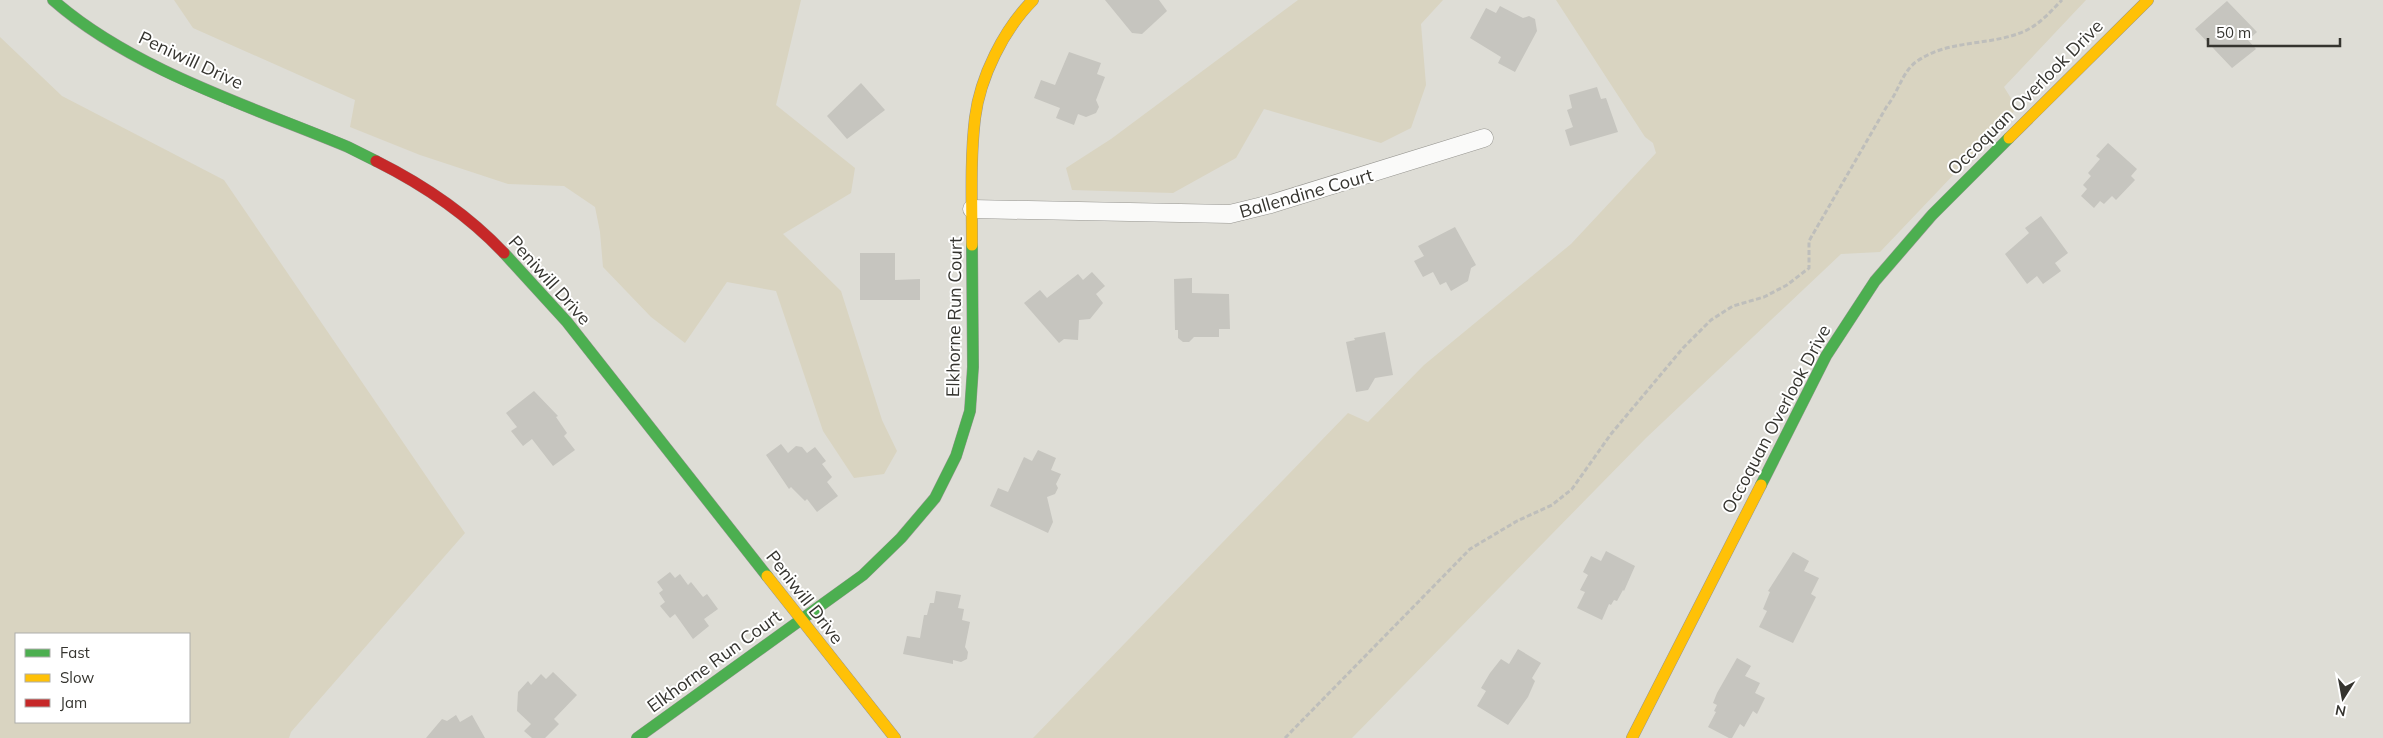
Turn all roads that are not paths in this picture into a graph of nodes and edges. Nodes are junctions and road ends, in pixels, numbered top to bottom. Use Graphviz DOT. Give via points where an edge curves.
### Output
graph roads {
  1 [pos="53,0"];
  2 [pos="1033,0"];
  3 [pos="2148,0"];
  4 [pos="1484,138"];
  5 [pos="972,209"];
  6 [pos="801,620"];
  7 [pos="637,738"];
  8 [pos="895,738"];
  9 [pos="1632,738"];
  1 -- 6 [label="street, Peniwill Drive" via="69,14 151,65 348,147 400,173 462,216 496,246 567,322"];
  2 -- 5 [label="street, Elkhorne Run Court" via="1016,17 989,67 975,117"];
  3 -- 9 [label="street, Occoquan Overlook Drive" via="1932,215 1875,281 1826,356"];
  4 -- 5 [label="street, Ballendine Court" via="1230,214"];
  5 -- 6 [label="street, Elkhorne Run Court" via="973,367 970,411 956,456 935,498 901,538 863,575"];
  6 -- 7 [label="street, Elkhorne Run Court"];
  6 -- 8 [label="street, Peniwill Drive"];
}
